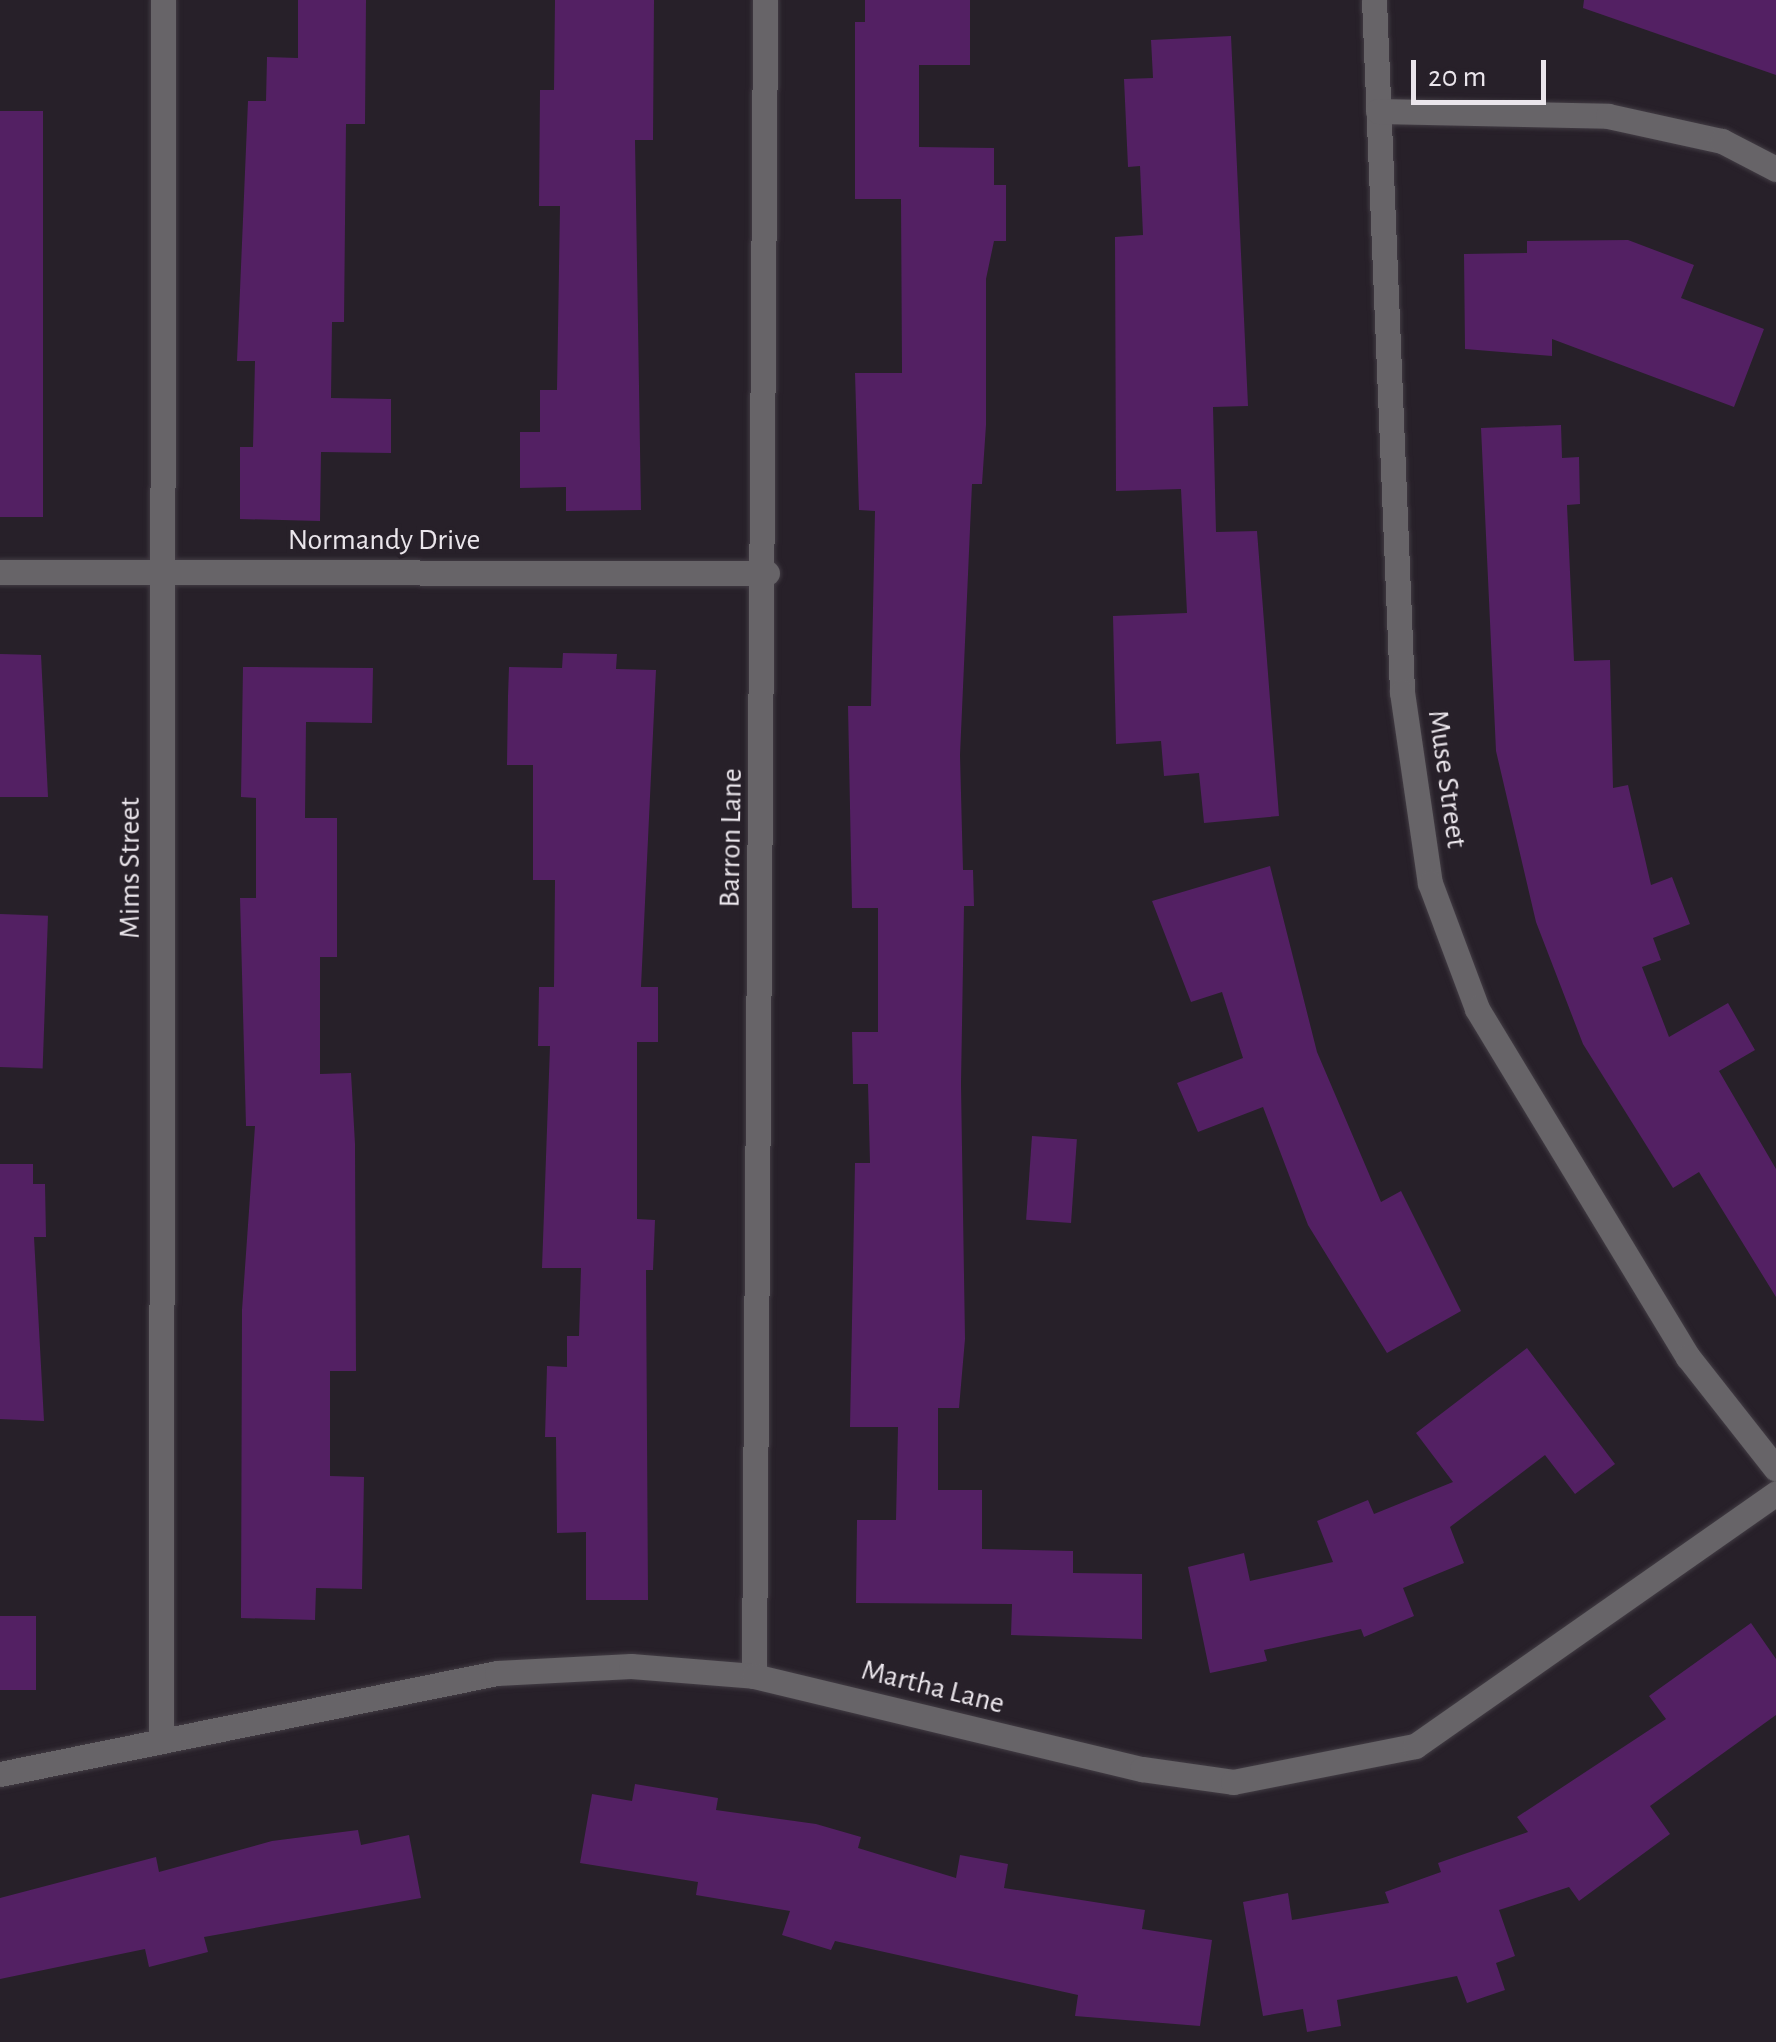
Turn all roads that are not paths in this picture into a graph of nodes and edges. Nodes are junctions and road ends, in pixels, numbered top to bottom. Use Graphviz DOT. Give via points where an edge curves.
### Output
graph roads {
  1 [pos="163,0"];
  2 [pos="765,0"];
  3 [pos="1374,0"];
  4 [pos="1378,110"];
  5 [pos="1776,169"];
  6 [pos="0,572"];
  7 [pos="162,572"];
  8 [pos="767,573"];
  9 [pos="1776,1469"];
  10 [pos="1776,1493"];
  11 [pos="754,1676"];
  12 [pos="160,1737"];
  13 [pos="0,1774"];
  1 -- 7 [label="street, Mims Street"];
  2 -- 8 [label="street, Barron Lane"];
  3 -- 4 [label="street, Muse Street"];
  4 -- 5 [label="street" via="1608,116 1722,141"];
  4 -- 9 [label="street, Muse Street" via="1402,692 1430,884 1477,1009 1688,1356"];
  6 -- 7 [label="street, Normandy Drive"];
  7 -- 8 [label="street, Normandy Drive"];
  7 -- 12 [label="street, Mims Street"];
  8 -- 11 [label="street, Barron Lane"];
  10 -- 11 [label="street, Martha Lane" via="1415,1746 1232,1782 1122,1765"];
  11 -- 12 [label="street, Martha Lane" via="630,1666 497,1673"];
  12 -- 13 [label="street, Martha Lane"];
}
